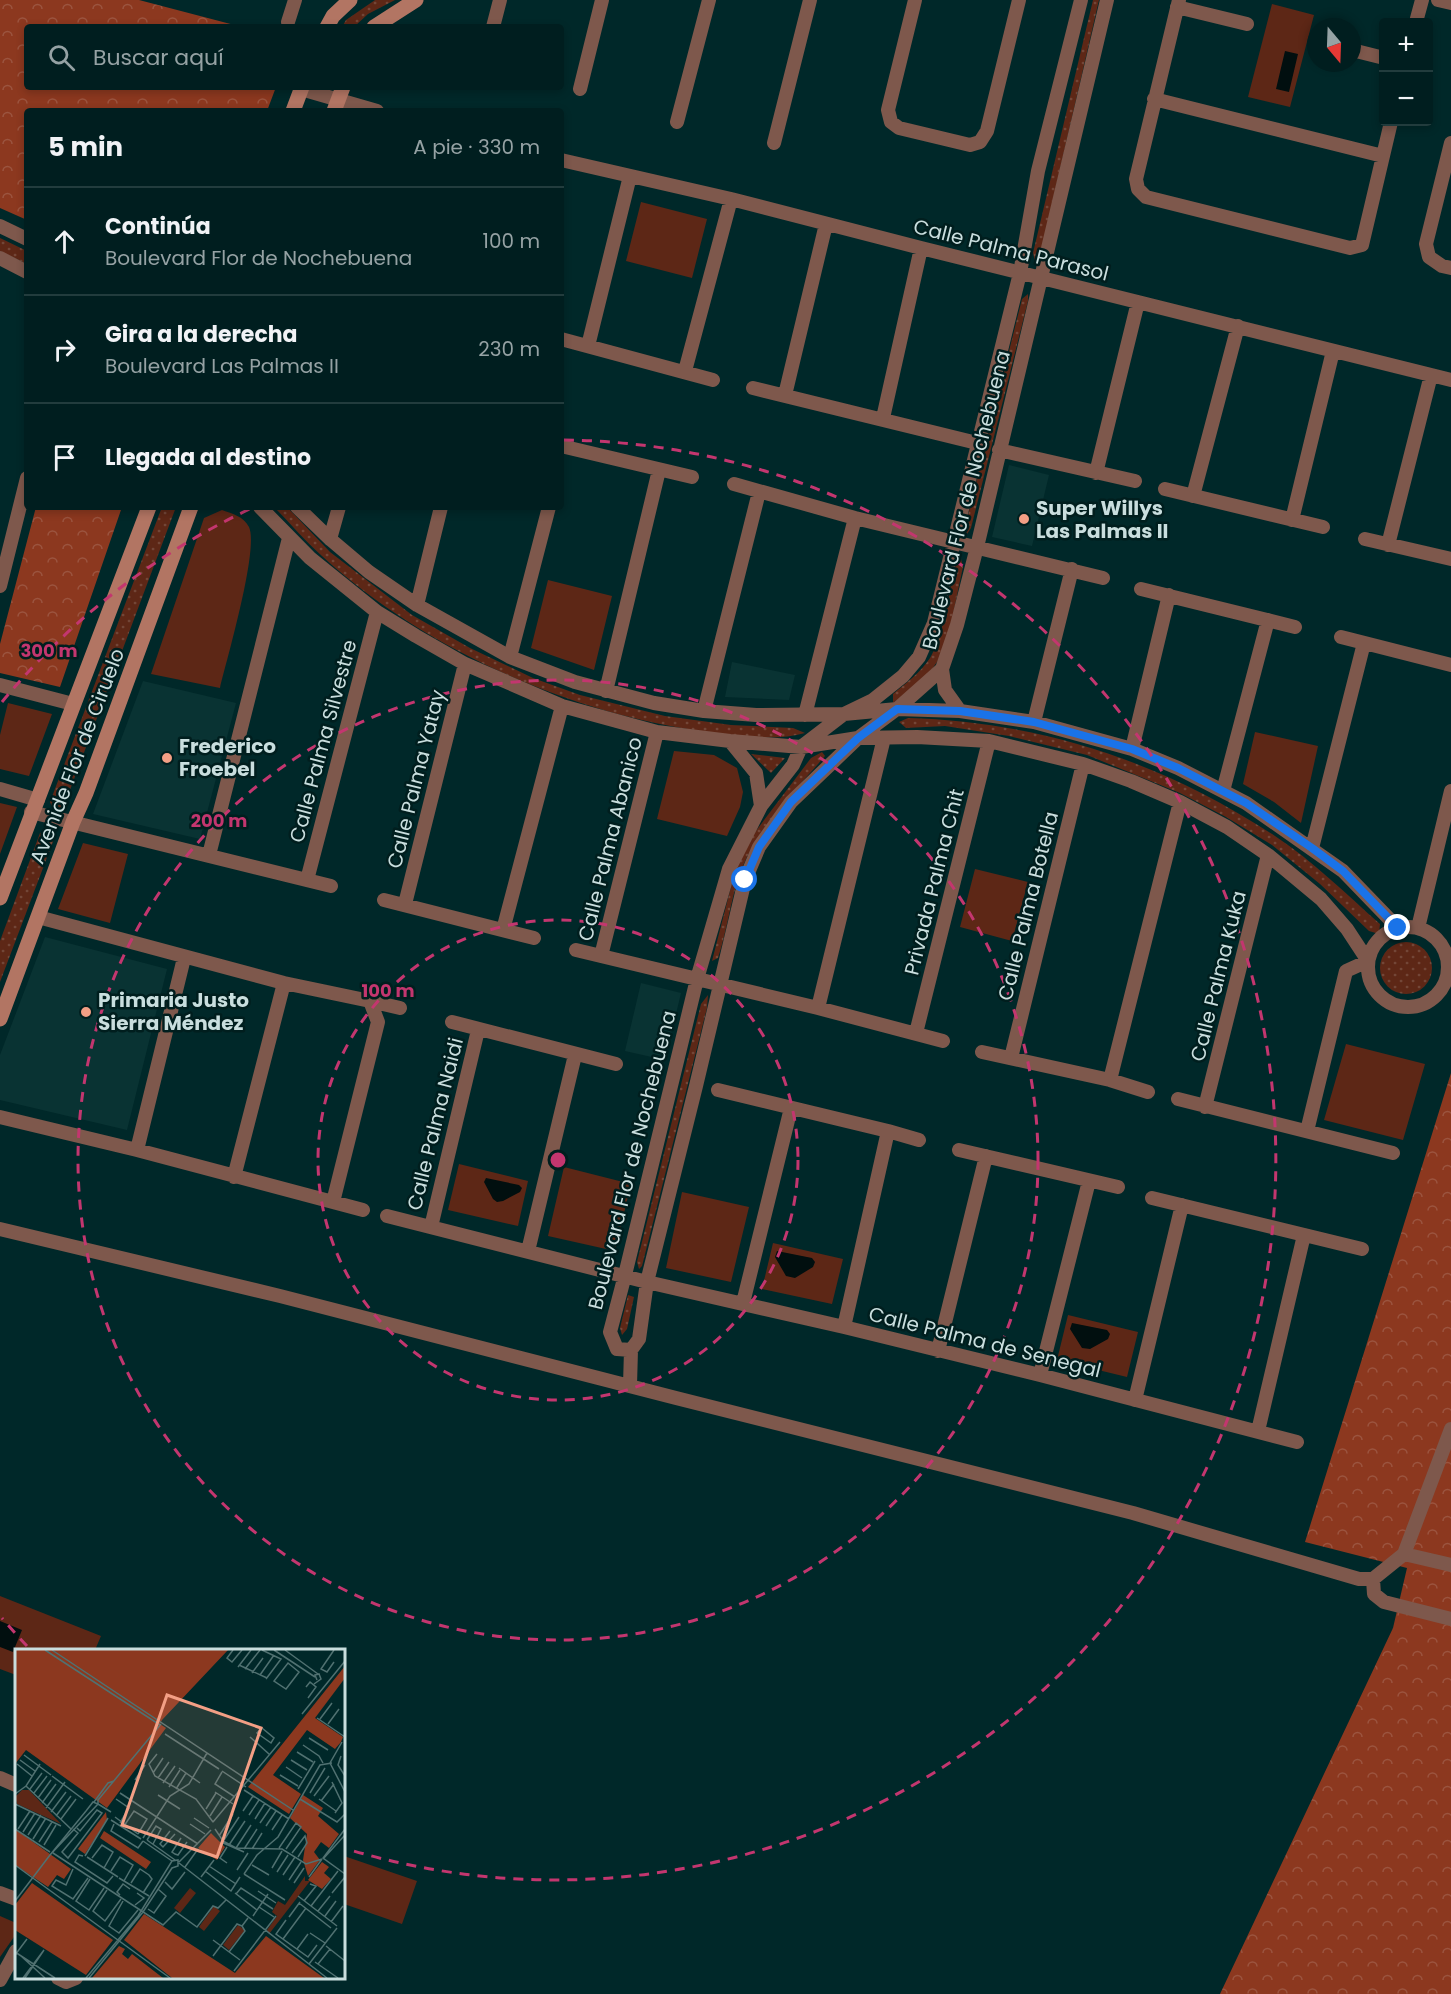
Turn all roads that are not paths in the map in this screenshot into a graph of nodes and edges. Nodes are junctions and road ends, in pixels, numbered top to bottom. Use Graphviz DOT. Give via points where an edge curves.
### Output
graph roads {
  1 [pos="295,0"];
  2 [pos="350,0"];
  3 [pos="416,0"];
  4 [pos="500,0"];
  5 [pos="602,0"];
  6 [pos="709,0"];
  7 [pos="810,0"];
  8 [pos="915,0"];
  9 [pos="1019,0"];
  10 [pos="1081,0"];
  11 [pos="1107,0"];
  12 [pos="1422,0"];
  13 [pos="1438,0"];
  14 [pos="1178,3"];
  15 [pos="1451,3"];
  16 [pos="1417,18"];
  17 [pos="288,21"];
  18 [pos="329,24"];
  19 [pos="379,24"];
  20 [pos="494,24"];
  21 [pos="1246,24"];
  22 [pos="1361,53"];
  23 [pos="1379,57"];
  24 [pos="580,89"];
  25 [pos="301,90"];
  26 [pos="309,90"];
  27 [pos="338,99"];
  28 [pos="1154,99"];
  29 [pos="294,108"];
  30 [pos="367,108"];
  31 [pos="677,122"];
  32 [pos="1390,126"];
  33 [pos="774,143"];
  34 [pos="1451,143"];
  35 [pos="1383,156"];
  36 [pos="564,161"];
  37 [pos="630,176"];
  38 [pos="731,199"];
  39 [pos="826,224"];
  40 [pos="0,226"];
  41 [pos="24,238"];
  42 [pos="921,248"];
  43 [pos="0,258"];
  44 [pos="1451,268"];
  45 [pos="24,270"];
  46 [pos="1020,273"];
  47 [pos="1042,277"];
  48 [pos="1138,302"];
  49 [pos="1238,326"];
  50 [pos="564,340"];
  51 [pos="588,346"];
  52 [pos="1333,351"];
  53 [pos="685,371"];
  54 [pos="1431,375"];
  55 [pos="713,380"];
  56 [pos="1451,380"];
  57 [pos="753,388"];
  58 [pos="785,395"];
  59 [pos="883,418"];
  60 [pos="977,443"];
  61 [pos="999,450"];
  62 [pos="564,451"];
  63 [pos="659,470"];
  64 [pos="1096,473"];
  65 [pos="692,477"];
  66 [pos="1135,481"];
  67 [pos="734,484"];
  68 [pos="1165,489"];
  69 [pos="24,490"];
  70 [pos="759,492"];
  71 [pos="1193,496"];
  72 [pos="148,510"];
  73 [pos="190,510"];
  74 [pos="263,510"];
  75 [pos="300,510"];
  76 [pos="338,510"];
  77 [pos="440,510"];
  78 [pos="548,510"];
  79 [pos="855,518"];
  80 [pos="1292,520"];
  81 [pos="1323,527"];
  82 [pos="289,538"];
  83 [pos="1365,538"];
  84 [pos="330,539"];
  85 [pos="953,542"];
  86 [pos="1388,545"];
  87 [pos="977,547"];
  88 [pos="1451,559"];
  89 [pos="1072,569"];
  90 [pos="1103,578"];
  91 [pos="0,586"];
  92 [pos="1141,589"];
  93 [pos="1169,595"];
  94 [pos="417,605"];
  95 [pos="377,612"];
  96 [pos="1268,620"];
  97 [pos="1295,627"];
  98 [pos="1341,637"];
  99 [pos="1364,643"];
  100 [pos="510,657"];
  101 [pos="465,664"];
  102 [pos="1451,665"];
  103 [pos="942,669"];
  104 [pos="0,685"];
  105 [pos="606,691"];
  106 [pos="73,704"];
  107 [pos="562,706"];
  108 [pos="897,709"];
  109 [pos="704,711"];
  110 [pos="960,711"];
  111 [pos="844,714"];
  112 [pos="806,715"];
  113 [pos="1034,722"];
  114 [pos="657,732"];
  115 [pos="858,738"];
  116 [pos="884,738"];
  117 [pos="730,741"];
  118 [pos="989,741"];
  119 [pos="801,747"];
  120 [pos="1132,749"];
  121 [pos="1083,764"];
  122 [pos="860,776"];
  123 [pos="872,783"];
  124 [pos="0,789"];
  125 [pos="1223,791"];
  126 [pos="1451,791"];
  127 [pos="1180,802"];
  128 [pos="35,806"];
  129 [pos="761,806"];
  130 [pos="73,822"];
  131 [pos="1312,848"];
  132 [pos="209,855"];
  133 [pos="1268,855"];
  134 [pos="307,880"];
  135 [pos="332,886"];
  136 [pos="0,898"];
  137 [pos="384,900"];
  138 [pos="405,904"];
  139 [pos="38,917"];
  140 [pos="1398,928"];
  141 [pos="1418,928"];
  142 [pos="503,930"];
  143 [pos="534,938"];
  144 [pos="576,950"];
  145 [pos="602,956"];
  146 [pos="184,957"];
  147 [pos="1368,961"];
  148 [pos="697,979"];
  149 [pos="284,983"];
  150 [pos="720,985"];
  151 [pos="370,1001"];
  152 [pos="400,1008"];
  153 [pos="818,1008"];
  154 [pos="0,1019"];
  155 [pos="452,1022"];
  156 [pos="478,1030"];
  157 [pos="916,1033"];
  158 [pos="942,1041"];
  159 [pos="982,1052"];
  160 [pos="575,1055"];
  161 [pos="1011,1058"];
  162 [pos="616,1064"];
  163 [pos="1110,1080"];
  164 [pos="718,1090"];
  165 [pos="1148,1092"];
  166 [pos="1178,1099"];
  167 [pos="1205,1107"];
  168 [pos="791,1108"];
  169 [pos="0,1117"];
  170 [pos="888,1131"];
  171 [pos="1307,1131"];
  172 [pos="919,1140"];
  173 [pos="137,1150"];
  174 [pos="959,1150"];
  175 [pos="1393,1153"];
  176 [pos="986,1156"];
  177 [pos="234,1177"];
  178 [pos="1089,1181"];
  179 [pos="1118,1187"];
  180 [pos="1152,1198"];
  181 [pos="333,1202"];
  182 [pos="1182,1205"];
  183 [pos="363,1210"];
  184 [pos="387,1216"];
  185 [pos="431,1227"];
  186 [pos="0,1229"];
  187 [pos="1304,1235"];
  188 [pos="1362,1249"];
  189 [pos="528,1251"];
  190 [pos="625,1275"];
  191 [pos="646,1282"];
  192 [pos="743,1303"];
  193 [pos="844,1327"];
  194 [pos="631,1350"];
  195 [pos="938,1351"];
  196 [pos="1040,1375"];
  197 [pos="630,1385"];
  198 [pos="1135,1400"];
  199 [pos="1451,1429"];
  200 [pos="1258,1431"];
  201 [pos="1297,1442"];
  202 [pos="1404,1554"];
  203 [pos="1451,1565"];
  204 [pos="1373,1579"];
  205 [pos="1451,1619"];
  206 [pos="0,1778"];
  207 [pos="15,1785"];
  208 [pos="0,1893"];
  209 [pos="15,1899"];
  210 [pos="15,1955"];
  211 [pos="0,1980"];
  1 -- 17 [label="street"];
  2 -- 18 [label="main road"];
  3 -- 19 [label="main road"];
  4 -- 20 [label="street"];
  5 -- 24 [label="street"];
  6 -- 31 [label="street"];
  7 -- 33 [label="street"];
  8 -- 9 [label="street" via="888,110 891,122 899,128 970,146 980,142 987,131"];
  10 -- 46 [label="street, Boulevard Flor de Nochebuena" via="1038,171"];
  11 -- 47 [label="street, Boulevard Flor de Nochebuena"];
  12 -- 16 [label="street"];
  13 -- 15 [label="street"];
  14 -- 21 [label="street"];
  14 -- 28 [label="street"];
  22 -- 23 [label="street"];
  25 -- 29 [label="main road"];
  26 -- 27 [label="street"];
  27 -- 30 [label="street"];
  28 -- 35 [label="street"];
  28 -- 35 [label="street" via="1136,179 1138,189 1146,197 1350,248 1362,245"];
  32 -- 35 [label="street"];
  34 -- 44 [label="street" via="1426,244 1429,257"];
  36 -- 37 [label="street, Calle Palma Parasol"];
  37 -- 38 [label="street, Calle Palma Parasol"];
  37 -- 51 [label="street"];
  38 -- 39 [label="street, Calle Palma Parasol"];
  38 -- 53 [label="street"];
  39 -- 42 [label="street, Calle Palma Parasol"];
  39 -- 58 [label="street"];
  40 -- 41 [label="street"];
  42 -- 46 [label="street, Calle Palma Parasol"];
  42 -- 59 [label="street"];
  43 -- 45 [label="street"];
  46 -- 47 [label="street, Calle Palma Parasol"];
  46 -- 60 [label="street, Boulevard Flor de Nochebuena"];
  47 -- 48 [label="street, Calle Palma Parasol"];
  47 -- 61 [label="street, Boulevard Flor de Nochebuena"];
  48 -- 49 [label="street, Calle Palma Parasol"];
  48 -- 64 [label="street"];
  49 -- 52 [label="street, Calle Palma Parasol"];
  49 -- 71 [label="street"];
  50 -- 51 [label="street"];
  51 -- 53 [label="street"];
  52 -- 54 [label="street, Calle Palma Parasol"];
  52 -- 80 [label="street"];
  53 -- 55 [label="street"];
  54 -- 56 [label="street, Calle Palma Parasol"];
  54 -- 86 [label="street"];
  57 -- 58 [label="street"];
  58 -- 59 [label="street"];
  59 -- 60 [label="street"];
  60 -- 85 [label="street, Boulevard Flor de Nochebuena"];
  61 -- 64 [label="street"];
  61 -- 87 [label="street, Boulevard Flor de Nochebuena"];
  62 -- 63 [label="street"];
  63 -- 65 [label="street"];
  63 -- 105 [label="street"];
  64 -- 66 [label="street"];
  67 -- 70 [label="street"];
  68 -- 71 [label="street"];
  69 -- 91 [label="street"];
  70 -- 79 [label="street"];
  70 -- 109 [label="street"];
  71 -- 80 [label="street"];
  72 -- 106 [label="main road, Avenide Flor de Ciruelo"];
  73 -- 130 [label="main road, Avenide Flor de Ciruelo"];
  74 -- 82 [label="street"];
  75 -- 84 [label="street"];
  76 -- 84 [label="street"];
  77 -- 94 [label="street"];
  78 -- 100 [label="street"];
  79 -- 85 [label="street"];
  79 -- 112 [label="street"];
  80 -- 81 [label="street"];
  82 -- 95 [label="street"];
  82 -- 132 [label="street"];
  83 -- 86 [label="street"];
  84 -- 94 [label="street"];
  85 -- 87 [label="street"];
  85 -- 111 [label="street, Boulevard Flor de Nochebuena" via="934,623 919,657 873,700"];
  86 -- 88 [label="street"];
  87 -- 89 [label="street"];
  87 -- 103 [label="street, Boulevard Flor de Nochebuena"];
  89 -- 90 [label="street"];
  89 -- 113 [label="street"];
  92 -- 93 [label="street"];
  93 -- 96 [label="street"];
  93 -- 120 [label="street"];
  94 -- 100 [label="street"];
  95 -- 101 [label="street"];
  95 -- 134 [label="street, Calle Palma Silvestre"];
  96 -- 97 [label="street"];
  96 -- 125 [label="street"];
  98 -- 99 [label="street"];
  99 -- 102 [label="street"];
  99 -- 131 [label="street"];
  100 -- 105 [label="street"];
  101 -- 107 [label="street"];
  101 -- 138 [label="street, Calle Palma Yatay"];
  103 -- 108 [label="street, Boulevard Flor de Nochebuena"];
  103 -- 110 [label="street" via="945,690"];
  104 -- 106 [label="street"];
  105 -- 109 [label="street"];
  106 -- 128 [label="main road, Avenide Flor de Ciruelo"];
  107 -- 114 [label="street"];
  107 -- 142 [label="street"];
  108 -- 110 [label="street"];
  108 -- 111 [label="street"];
  108 -- 115 [label="street, Boulevard Flor de Nochebuena"];
  109 -- 112 [label="street"];
  110 -- 113 [label="street"];
  111 -- 112 [label="street"];
  111 -- 119 [label="street, Boulevard Flor de Nochebuena"];
  113 -- 120 [label="street"];
  114 -- 117 [label="street"];
  114 -- 145 [label="street, Calle Palma Abanico"];
  115 -- 116 [label="street"];
  115 -- 119 [label="street"];
  115 -- 150 [label="street, Boulevard Flor de Nochebuena" via="791,802 759,847 745,880"];
  116 -- 118 [label="street"];
  116 -- 123 [label="street"];
  117 -- 119 [label="street"];
  117 -- 129 [label="street" via="756,773"];
  118 -- 121 [label="street"];
  118 -- 157 [label="street, Privada Palma Chit"];
  119 -- 129 [label="street, Boulevard Flor de Nochebuena" via="793,765"];
  120 -- 125 [label="street"];
  121 -- 127 [label="street"];
  121 -- 161 [label="street, Calle Palma Botella"];
  122 -- 123 [label="street"];
  123 -- 153 [label="street"];
  124 -- 128 [label="street"];
  125 -- 131 [label="street"];
  126 -- 141 [label="street"];
  127 -- 133 [label="street" via="1227,826"];
  127 -- 163 [label="street"];
  128 -- 130 [label="street"];
  128 -- 136 [label="main road, Avenide Flor de Ciruelo"];
  129 -- 148 [label="street, Boulevard Flor de Nochebuena" via="729,869"];
  130 -- 132 [label="street"];
  130 -- 139 [label="main road, Avenide Flor de Ciruelo"];
  131 -- 140 [label="street" via="1343,871"];
  132 -- 134 [label="street"];
  133 -- 147 [label="street" via="1321,899"];
  133 -- 167 [label="street, Calle Palma Kuka"];
  134 -- 135 [label="street"];
  137 -- 138 [label="street"];
  138 -- 142 [label="street"];
  139 -- 146 [label="street"];
  139 -- 154 [label="main road, Avenide Flor de Ciruelo"];
  140 -- 141 [label="street"];
  140 -- 147 [label="street" via="1380,938"];
  141 -- 147 [label="street" via="1433,935 1444,948 1448,964 1446,981 1436,995 1414,1006 1390,1003 1377,993 1369,978"];
  142 -- 143 [label="street"];
  144 -- 145 [label="street"];
  145 -- 148 [label="street"];
  146 -- 149 [label="street"];
  146 -- 173 [label="street"];
  147 -- 171 [label="street" via="1346,971"];
  148 -- 150 [label="street"];
  148 -- 190 [label="street, Boulevard Flor de Nochebuena"];
  149 -- 151 [label="street"];
  149 -- 177 [label="street"];
  150 -- 153 [label="street"];
  150 -- 191 [label="street, Boulevard Flor de Nochebuena"];
  151 -- 152 [label="street"];
  151 -- 181 [label="street" via="378,1022"];
  153 -- 157 [label="street"];
  155 -- 156 [label="street, Calle Palma Naidi"];
  156 -- 160 [label="street, Calle Palma Naidi"];
  156 -- 185 [label="street, Calle Palma Naidi"];
  157 -- 158 [label="street"];
  159 -- 161 [label="street"];
  160 -- 162 [label="street, Calle Palma Naidi"];
  160 -- 189 [label="street"];
  161 -- 163 [label="street"];
  163 -- 165 [label="street"];
  164 -- 168 [label="street"];
  166 -- 167 [label="street"];
  167 -- 171 [label="street"];
  168 -- 170 [label="street"];
  168 -- 192 [label="street"];
  169 -- 173 [label="street"];
  170 -- 172 [label="street"];
  170 -- 193 [label="street"];
  171 -- 175 [label="street"];
  173 -- 177 [label="street"];
  174 -- 176 [label="street"];
  176 -- 178 [label="street"];
  176 -- 195 [label="street"];
  177 -- 181 [label="street"];
  178 -- 179 [label="street"];
  178 -- 196 [label="street"];
  180 -- 182 [label="street"];
  181 -- 183 [label="street"];
  182 -- 187 [label="street"];
  182 -- 198 [label="street"];
  184 -- 185 [label="street, Calle Palma Naidi"];
  185 -- 189 [label="street, Calle Palma Naidi"];
  186 -- 197 [label="street"];
  187 -- 188 [label="street"];
  187 -- 200 [label="street"];
  189 -- 190 [label="street, Calle Palma Naidi"];
  190 -- 191 [label="street, Calle Palma Naidi"];
  190 -- 194 [label="street, Boulevard Flor de Nochebuena" via="610,1332 617,1348"];
  191 -- 192 [label="street, Calle Palma de Senegal"];
  191 -- 194 [label="street, Boulevard Flor de Nochebuena" via="639,1339"];
  192 -- 193 [label="street, Calle Palma de Senegal"];
  193 -- 195 [label="street, Calle Palma de Senegal"];
  194 -- 197 [label="street"];
  195 -- 196 [label="street, Calle Palma de Senegal"];
  196 -- 198 [label="street, Calle Palma de Senegal"];
  197 -- 204 [label="street" via="1133,1513 1359,1579"];
  198 -- 200 [label="street, Calle Palma de Senegal"];
  199 -- 202 [label="street"];
  200 -- 201 [label="street, Calle Palma de Senegal"];
  202 -- 203 [label="street"];
  202 -- 204 [label="street"];
  204 -- 205 [label="street" via="1374,1594 1384,1602"];
  206 -- 207 [label="street"];
  208 -- 209 [label="street"];
  210 -- 211 [label="street"];
}
